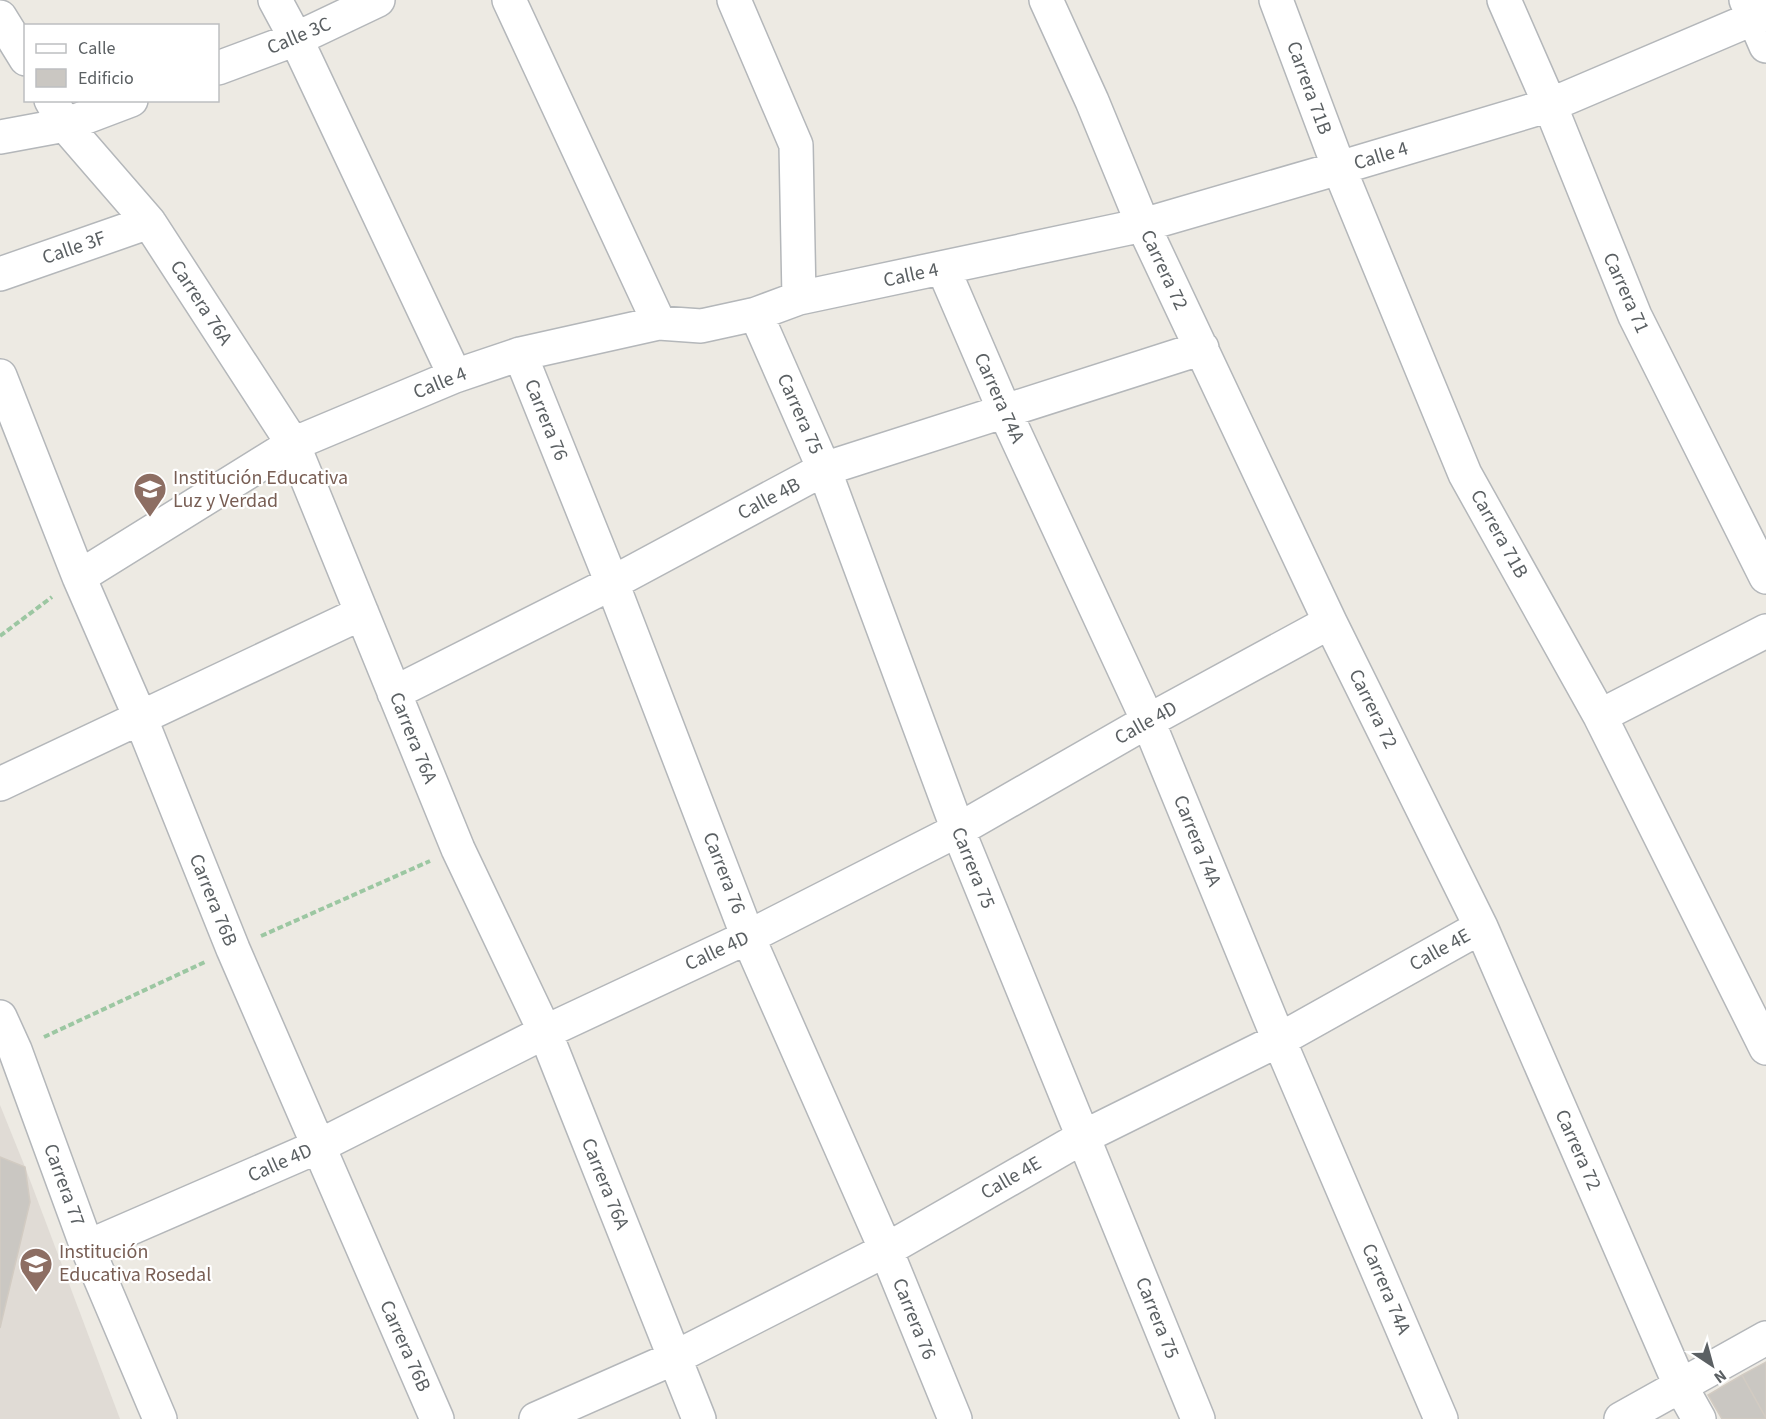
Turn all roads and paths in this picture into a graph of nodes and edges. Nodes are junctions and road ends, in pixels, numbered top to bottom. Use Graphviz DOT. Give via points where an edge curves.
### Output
graph roads {
  1 [pos="275,0"];
  2 [pos="378,0"];
  3 [pos="508,0"];
  4 [pos="734,0"];
  5 [pos="1046,0"];
  6 [pos="1276,0"];
  7 [pos="1504,0"];
  8 [pos="0,16"];
  9 [pos="1758,20"];
  10 [pos="296,39"];
  11 [pos="24,56"];
  12 [pos="219,69"];
  13 [pos="119,102"];
  14 [pos="1550,105"];
  15 [pos="58,112"];
  16 [pos="0,137"];
  17 [pos="1339,168"];
  18 [pos="148,222"];
  19 [pos="1143,225"];
  20 [pos="943,268"];
  21 [pos="0,274"];
  22 [pos="800,298"];
  23 [pos="756,314"];
  24 [pos="659,323"];
  25 [pos="1202,348"];
  26 [pos="520,354"];
  27 [pos="0,376"];
  28 [pos="455,376"];
  29 [pos="1005,412"];
  30 [pos="293,444"];
  31 [pos="825,469"];
  32 [pos="79,577"];
  33 [pos="1766,577"];
  34 [pos="612,583"];
  35 [pos="362,613"];
  36 [pos="1330,622"];
  37 [pos="1766,631"];
  38 [pos="0,636"];
  39 [pos="394,693"];
  40 [pos="1600,716"];
  41 [pos="140,717"];
  42 [pos="1148,721"];
  43 [pos="0,784"];
  44 [pos="958,830"];
  45 [pos="458,849"];
  46 [pos="1481,927"];
  47 [pos="748,937"];
  48 [pos="232,949"];
  49 [pos="0,1017"];
  50 [pos="544,1032"];
  51 [pos="1279,1041"];
  52 [pos="1766,1048"];
  53 [pos="15,1050"];
  54 [pos="1083,1137"];
  55 [pos="317,1147"];
  56 [pos="87,1247"];
  57 [pos="886,1251"];
  58 [pos="1766,1338"];
  59 [pos="674,1358"];
  60 [pos="1680,1385"];
  61 [pos="160,1419"];
  62 [pos="437,1419"];
  63 [pos="536,1419"];
  64 [pos="699,1419"];
  65 [pos="955,1419"];
  66 [pos="1198,1419"];
  67 [pos="1441,1419"];
  68 [pos="1621,1419"];
  69 [pos="1699,1419"];
  1 -- 10 [label="street"];
  2 -- 10 [label="street, Calle 3C"];
  3 -- 24 [label="street"];
  4 -- 22 [label="street" via="796,145"];
  5 -- 19 [label="street, Carrera 72"];
  6 -- 17 [label="street, Carrera 71B"];
  7 -- 14 [label="street, Carrera 71"];
  8 -- 11 [label="street"];
  9 -- 14 [label="street, Calle 4"];
  10 -- 12 [label="street, Calle 3C"];
  10 -- 28 [label="street"];
  13 -- 15 [label="street"];
  14 -- 17 [label="street, Calle 4"];
  14 -- 33 [label="street, Carrera 71" via="1635,316"];
  15 -- 16 [label="street"];
  15 -- 18 [label="street, Carrera 76A"];
  17 -- 19 [label="street, Calle 4"];
  17 -- 40 [label="street, Carrera 71B" via="1465,474"];
  18 -- 21 [label="street, Calle 3F"];
  18 -- 30 [label="street, Carrera 76A"];
  19 -- 20 [label="street, Calle 4"];
  19 -- 25 [label="street, Carrera 72"];
  20 -- 22 [label="street, Calle 4"];
  20 -- 29 [label="street, Carrera 74A"];
  22 -- 23 [label="street, Calle 4"];
  23 -- 24 [label="street, Calle 4" via="701,326"];
  23 -- 31 [label="street, Carrera 75"];
  24 -- 26 [label="street, Calle 4"];
  25 -- 29 [label="street, Calle 4B"];
  25 -- 36 [label="street, Carrera 72"];
  26 -- 28 [label="street, Calle 4"];
  26 -- 34 [label="street, Carrera 76"];
  27 -- 32 [label="street, Carrera 76B"];
  28 -- 30 [label="street, Calle 4"];
  29 -- 31 [label="street, Calle 4B"];
  29 -- 42 [label="street, Carrera 74A"];
  30 -- 32 [label="street, Calle 4"];
  30 -- 35 [label="street, Carrera 76A"];
  31 -- 34 [label="street, Calle 4B"];
  31 -- 44 [label="street, Carrera 75"];
  32 -- 38 [label="path"];
  32 -- 41 [label="street, Carrera 76B"];
  34 -- 39 [label="street, Calle 4B"];
  34 -- 47 [label="street, Carrera 76"];
  35 -- 39 [label="street, Carrera 76A"];
  35 -- 41 [label="street"];
  36 -- 42 [label="street, Calle 4D"];
  36 -- 46 [label="street, Carrera 72"];
  37 -- 40 [label="street"];
  39 -- 45 [label="street, Carrera 76A"];
  40 -- 52 [label="street, Carrera 71B"];
  41 -- 43 [label="street"];
  41 -- 48 [label="street, Carrera 76B"];
  42 -- 44 [label="street, Calle 4D"];
  42 -- 51 [label="street, Carrera 74A"];
  44 -- 47 [label="street, Calle 4D"];
  44 -- 54 [label="street, Carrera 75"];
  45 -- 48 [label="path"];
  45 -- 50 [label="street, Carrera 76A"];
  46 -- 51 [label="street, Calle 4E"];
  46 -- 60 [label="street, Carrera 72"];
  47 -- 50 [label="street, Calle 4D"];
  47 -- 57 [label="street, Carrera 76"];
  48 -- 53 [label="path"];
  48 -- 55 [label="street, Carrera 76B"];
  49 -- 53 [label="street, Carrera 77"];
  50 -- 55 [label="street, Calle 4D"];
  50 -- 59 [label="street, Carrera 76A"];
  51 -- 54 [label="street, Calle 4E"];
  51 -- 67 [label="street, Carrera 74A"];
  53 -- 56 [label="street, Carrera 77"];
  54 -- 57 [label="street, Calle 4E"];
  54 -- 66 [label="street, Carrera 75"];
  55 -- 56 [label="street, Calle 4D"];
  55 -- 62 [label="street, Carrera 76B"];
  56 -- 61 [label="street, Carrera 77"];
  57 -- 59 [label="street, Calle 4E"];
  57 -- 65 [label="street, Carrera 76"];
  58 -- 60 [label="street"];
  59 -- 63 [label="street, Calle 4E"];
  59 -- 64 [label="street, Carrera 76A"];
  60 -- 68 [label="street"];
  60 -- 69 [label="street, Carrera 72"];
}
